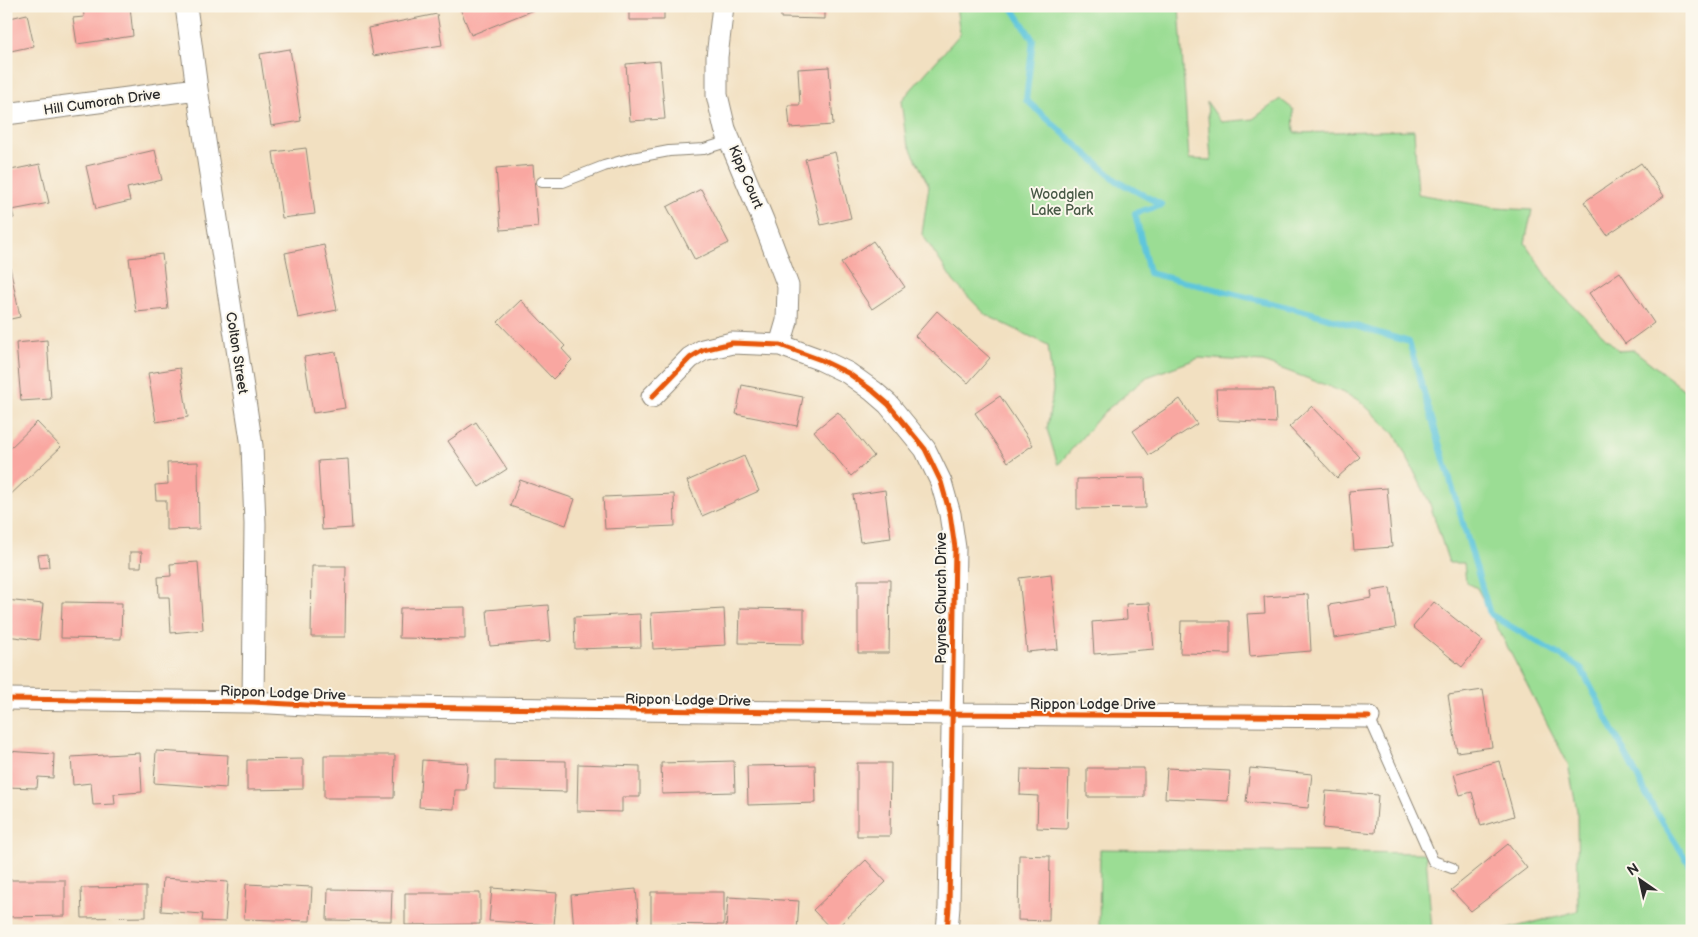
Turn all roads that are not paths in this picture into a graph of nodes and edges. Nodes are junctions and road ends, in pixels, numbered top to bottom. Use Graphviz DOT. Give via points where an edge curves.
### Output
graph roads {
  1 [pos="186,6"];
  2 [pos="723,6"];
  3 [pos="197,89"];
  4 [pos="6,114"];
  5 [pos="730,141"];
  6 [pos="542,182"];
  7 [pos="780,345"];
  8 [pos="652,397"];
  9 [pos="6,699"];
  10 [pos="253,702"];
  11 [pos="951,714"];
  12 [pos="1369,717"];
  13 [pos="1452,868"];
  14 [pos="946,931"];
  1 -- 3 [label="street, Colton Street"];
  2 -- 5 [label="street, Kipp Court" via="717,57 717,95"];
  3 -- 4 [label="street, Hill Cumorah Drive"];
  3 -- 10 [label="street, Colton Street" via="252,446 255,524"];
  5 -- 6 [label="lane" via="632,158 563,182"];
  5 -- 7 [label="street, Kipp Court" via="788,286 787,321"];
  7 -- 8 [label="street, Paynes Church Drive" via="732,343 704,350 690,358"];
  7 -- 11 [label="street, Paynes Church Drive" via="821,360 873,391 913,433 941,482 955,548"];
  9 -- 10 [label="street, Rippon Lodge Drive"];
  10 -- 11 [label="street, Rippon Lodge Drive" via="323,706"];
  11 -- 12 [label="street, Rippon Lodge Drive"];
  11 -- 14 [label="street, Paynes Church Drive"];
  12 -- 13 [label="lane" via="1433,861"];
}
